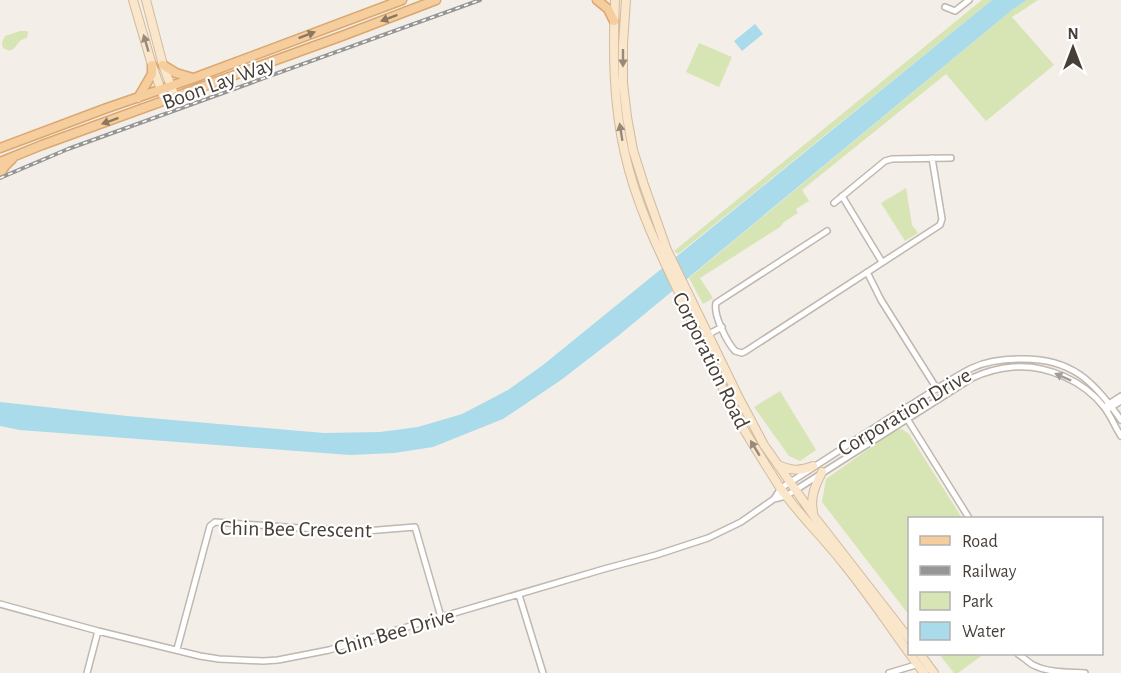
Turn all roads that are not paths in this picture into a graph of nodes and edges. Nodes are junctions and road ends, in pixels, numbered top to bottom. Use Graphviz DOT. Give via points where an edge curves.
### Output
graph roads {
  1 [pos="133,0"];
  2 [pos="146,0"];
  3 [pos="402,0"];
  4 [pos="436,0"];
  5 [pos="597,0"];
  6 [pos="615,0"];
  7 [pos="626,0"];
  8 [pos="969,0"];
  9 [pos="945,7"];
  10 [pos="614,21"];
  11 [pos="153,65"];
  12 [pos="163,65"];
  13 [pos="194,78"];
  14 [pos="171,86"];
  15 [pos="161,89"];
  16 [pos="175,97"];
  17 [pos="137,98"];
  18 [pos="165,101"];
  19 [pos="0,146"];
  20 [pos="14,157"];
  21 [pos="932,158"];
  22 [pos="951,158"];
  23 [pos="0,162"];
  24 [pos="0,174"];
  25 [pos="842,196"];
  26 [pos="834,203"];
  27 [pos="827,231"];
  28 [pos="666,258"];
  29 [pos="882,262"];
  30 [pos="867,272"];
  31 [pos="680,285"];
  32 [pos="723,330"];
  33 [pos="709,338"];
  34 [pos="731,383"];
  35 [pos="723,387"];
  36 [pos="937,389"];
  37 [pos="1121,396"];
  38 [pos="1121,401"];
  39 [pos="1108,407"];
  40 [pos="902,410"];
  41 [pos="907,418"];
  42 [pos="1121,420"];
  43 [pos="1121,436"];
  44 [pos="777,465"];
  45 [pos="813,466"];
  46 [pos="822,472"];
  47 [pos="790,482"];
  48 [pos="781,488"];
  49 [pos="796,490"];
  50 [pos="786,496"];
  51 [pos="774,500"];
  52 [pos="968,517"];
  53 [pos="816,519"];
  54 [pos="519,595"];
  55 [pos="0,604"];
  56 [pos="441,617"];
  57 [pos="98,631"];
  58 [pos="908,639"];
  59 [pos="177,650"];
  60 [pos="908,652"];
  61 [pos="910,655"];
  62 [pos="921,655"];
  63 [pos="1019,655"];
  64 [pos="926,662"];
  65 [pos="917,664"];
  66 [pos="87,673"];
  67 [pos="543,673"];
  68 [pos="889,673"];
  69 [pos="924,673"];
  70 [pos="932,673"];
  71 [pos="1085,673"];
  11 -- 1 [label="main road, one-way"];
  2 -- 12 [label="main road"];
  13 -- 3 [label="main road, Boon Lay Way, one-way"];
  4 -- 16 [label="main road, Boon Lay Way, one-way"];
  5 -- 10 [label="main road"];
  6 -- 10 [label="main road, Corporation Road"];
  7 -- 28 [label="main road, Corporation Road, one-way" via="623,83 627,117 633,150"];
  8 -- 9 [label="street" via="955,12"];
  28 -- 10 [label="main road, Corporation Road, one-way" via="639,201 624,151 614,84"];
  11 -- 15 [label="main road"];
  11 -- 17 [label="main road" via="152,74"];
  12 -- 13 [label="main road" via="176,74"];
  12 -- 14 [label="main road"];
  13 -- 14 [label="main road, Boon Lay Way"];
  14 -- 15 [label="main road, Boon Lay Way"];
  14 -- 16 [label="main road"];
  15 -- 17 [label="main road, Boon Lay Way"];
  15 -- 18 [label="main road"];
  16 -- 18 [label="main road, Boon Lay Way"];
  17 -- 19 [label="main road, Boon Lay Way"];
  18 -- 20 [label="main road, Boon Lay Way, one-way"];
  20 -- 23 [label="main road, Boon Lay Way"];
  20 -- 24 [label="main road"];
  21 -- 22 [label="street"];
  21 -- 25 [label="street" via="885,161"];
  21 -- 29 [label="street" via="941,222"];
  25 -- 26 [label="street"];
  25 -- 29 [label="street"];
  27 -- 32 [label="street" via="716,303"];
  28 -- 31 [label="main road, Corporation Road"];
  29 -- 30 [label="street"];
  30 -- 32 [label="street" via="742,353 733,349"];
  30 -- 36 [label="street"];
  31 -- 33 [label="main road, Corporation Road"];
  31 -- 35 [label="main road, Corporation Road"];
  32 -- 33 [label="street"];
  33 -- 34 [label="main road, Corporation Road"];
  34 -- 35 [label="main road"];
  34 -- 44 [label="main road, Corporation Road"];
  48 -- 35 [label="main road, Corporation Road, one-way" via="742,427"];
  36 -- 39 [label="street, Corporation Drive" via="994,360 1031,358 1064,366 1084,377 1100,391"];
  36 -- 40 [label="street, Corporation Drive"];
  37 -- 39 [label="street"];
  38 -- 39 [label="street"];
  39 -- 41 [label="street, Corporation Drive, one-way" via="1061,376 1031,367 1013,367 972,378"];
  39 -- 42 [label="street, Corporation Drive"];
  39 -- 43 [label="street, Corporation Drive"];
  40 -- 41 [label="street"];
  40 -- 45 [label="street, Corporation Drive"];
  41 -- 46 [label="street, Corporation Drive"];
  41 -- 52 [label="street"];
  44 -- 45 [label="main road" via="791,470"];
  44 -- 47 [label="main road, Corporation Road"];
  45 -- 47 [label="street, Corporation Drive"];
  46 -- 49 [label="street, Corporation Drive"];
  46 -- 53 [label="main road" via="812,498"];
  47 -- 48 [label="street, Corporation Drive"];
  47 -- 49 [label="main road, Corporation Road"];
  48 -- 50 [label="main road, Corporation Road"];
  48 -- 51 [label="street, Chin Bee Drive"];
  49 -- 50 [label="street, Corporation Drive"];
  49 -- 53 [label="main road, Corporation Road"];
  50 -- 51 [label="street, Chin Bee Drive"];
  50 -- 60 [label="main road, Corporation Road" via="856,580"];
  51 -- 54 [label="street, Chin Bee Drive" via="708,538"];
  53 -- 58 [label="main road, Corporation Road"];
  54 -- 56 [label="street, Chin Bee Drive"];
  54 -- 67 [label="street"];
  55 -- 57 [label="street, Chin Bee Drive"];
  56 -- 59 [label="street, Chin Bee Drive" via="329,650 277,660 219,659"];
  56 -- 59 [label="street, Chin Bee Crescent" via="415,527 366,531 214,522"];
  57 -- 59 [label="street, Chin Bee Drive"];
  57 -- 66 [label="street"];
  61 -- 65 [label="main road, Corporation Road"];
  62 -- 64 [label="main road"];
  63 -- 71 [label="street" via="1034,666"];
  64 -- 65 [label="street"];
  64 -- 70 [label="main road"];
  65 -- 68 [label="street"];
  65 -- 69 [label="main road, Corporation Road"];
}
